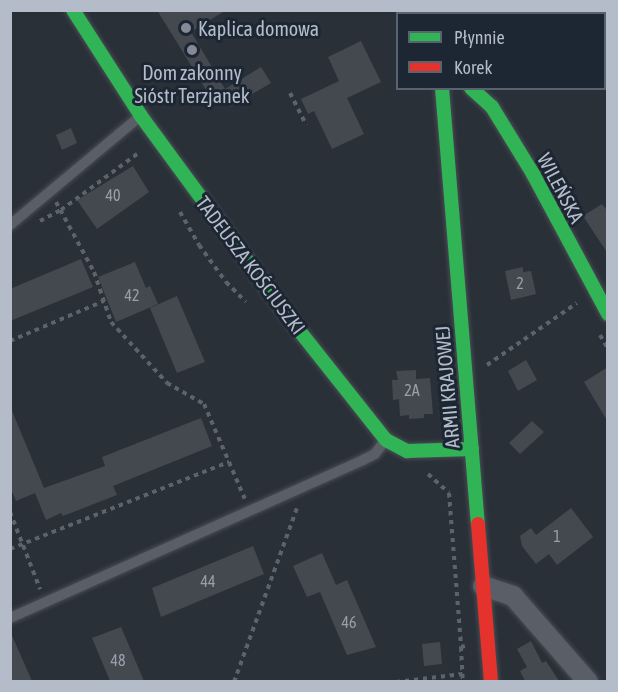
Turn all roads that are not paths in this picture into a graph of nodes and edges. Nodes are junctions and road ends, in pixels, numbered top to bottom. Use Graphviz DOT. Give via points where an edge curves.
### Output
graph roads {
  1 [pos="73,10"];
  2 [pos="442,90"];
  3 [pos="473,90"];
  4 [pos="141,116"];
  5 [pos="10,225"];
  6 [pos="604,300"];
  7 [pos="386,440"];
  8 [pos="472,449"];
  9 [pos="483,586"];
  10 [pos="10,618"];
  11 [pos="491,681"];
  12 [pos="588,681"];
  1 -- 4 [label="street, TADEUSZA KOŚCIUSZKI"];
  2 -- 8 [label="street, ARMII KRAJOWEJ"];
  3 -- 6 [label="street, WILEŃSKA" via="492,107"];
  4 -- 5 [label="lane"];
  4 -- 7 [label="street, TADEUSZA KOŚCIUSZKI" via="280,305"];
  7 -- 8 [label="street" via="407,451"];
  7 -- 10 [label="lane" via="375,454"];
  8 -- 9 [label="street, ARMII KRAJOWEJ"];
  9 -- 11 [label="street, ARMII KRAJOWEJ"];
  9 -- 12 [label="street" via="513,596"];
}
